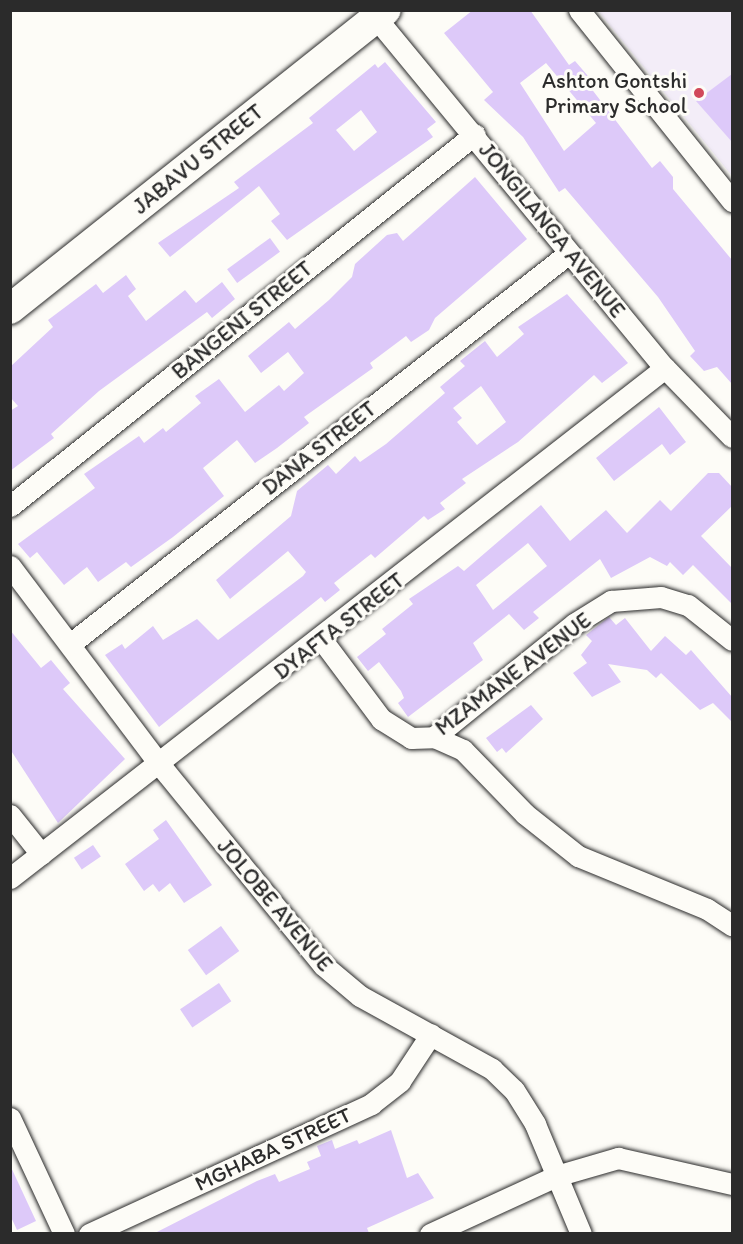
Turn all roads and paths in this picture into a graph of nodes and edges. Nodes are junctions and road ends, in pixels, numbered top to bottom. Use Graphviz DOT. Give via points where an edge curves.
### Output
graph roads {
  1 [pos="579,10"];
  2 [pos="381,14"];
  3 [pos="475,134"];
  4 [pos="732,201"];
  5 [pos="569,253"];
  6 [pos="10,309"];
  7 [pos="665,368"];
  8 [pos="732,437"];
  9 [pos="10,506"];
  10 [pos="10,566"];
  11 [pos="322,640"];
  12 [pos="732,640"];
  13 [pos="70,644"];
  14 [pos="434,737"];
  15 [pos="160,765"];
  16 [pos="10,815"];
  17 [pos="41,854"];
  18 [pos="10,878"];
  19 [pos="732,925"];
  20 [pos="431,1034"];
  21 [pos="10,1118"];
  22 [pos="556,1176"];
  23 [pos="732,1184"];
  24 [pos="64,1233"];
  25 [pos="89,1233"];
  26 [pos="430,1233"];
  27 [pos="581,1233"];
  1 -- 4 [label="street"];
  2 -- 3 [label="street, JONGILANGA AVENUE"];
  2 -- 6 [label="street, JABAVU STREET"];
  3 -- 5 [label="street, JONGILANGA AVENUE"];
  3 -- 9 [label="street, BANGENI STREET"];
  5 -- 7 [label="street, JONGILANGA AVENUE"];
  5 -- 13 [label="street, DANA STREET"];
  7 -- 8 [label="street, JONGILANGA AVENUE"];
  7 -- 11 [label="street, DYAFTA STREET"];
  10 -- 13 [label="street, JOLOBE AVENUE"];
  11 -- 14 [label="street, MZAMANE AVENUE" via="381,719 411,738"];
  11 -- 15 [label="street, DYAFTA STREET"];
  12 -- 14 [label="street, MZAMANE AVENUE" via="688,605 661,597 611,601 574,624"];
  13 -- 15 [label="street, JOLOBE AVENUE"];
  14 -- 19 [label="street" via="464,750 525,814 578,856 707,909"];
  15 -- 17 [label="street, DYAFTA STREET"];
  15 -- 20 [label="street, JOLOBE AVENUE" via="323,965 360,996"];
  16 -- 17 [label="street"];
  17 -- 18 [label="street, DYAFTA STREET"];
  20 -- 22 [label="street, JOLOBE AVENUE" via="492,1069 514,1090"];
  20 -- 25 [label="street, MGHABA STREET" via="400,1081 371,1104"];
  21 -- 24 [label="street"];
  22 -- 23 [label="street" via="618,1158"];
  22 -- 26 [label="street"];
  22 -- 27 [label="street, JOLOBE AVENUE"];
}
